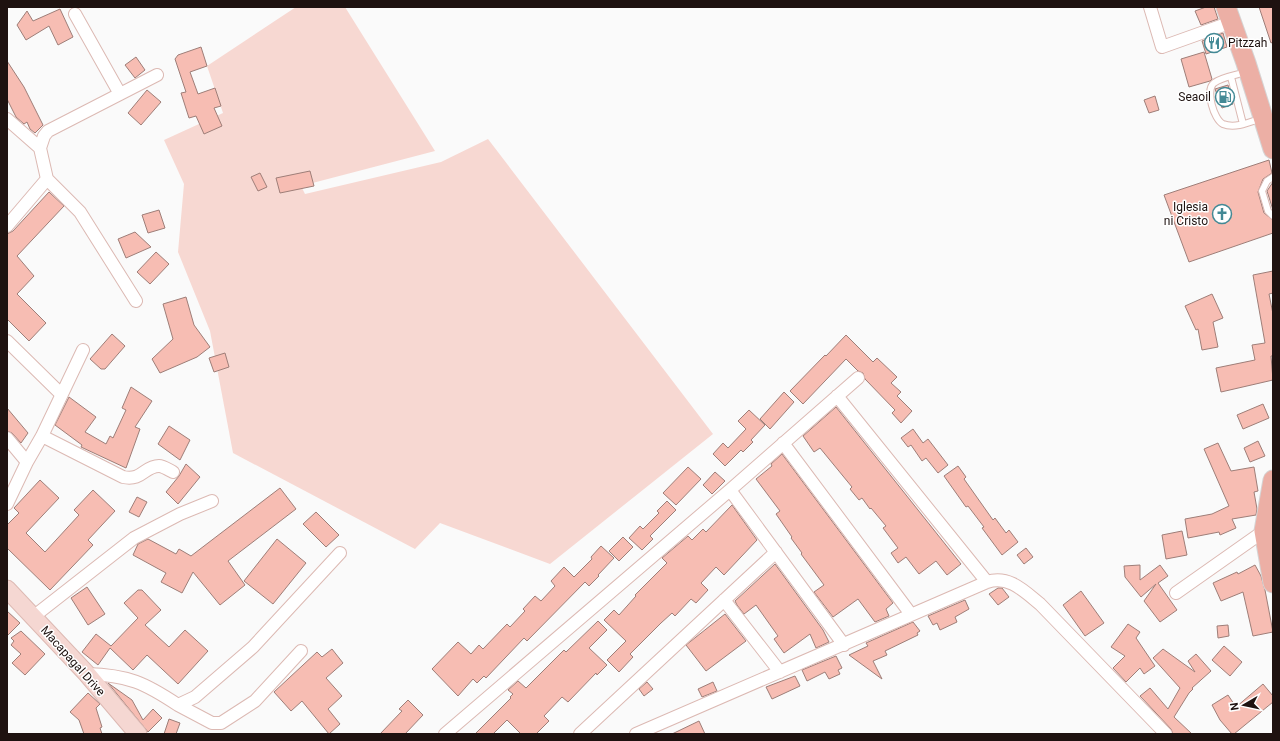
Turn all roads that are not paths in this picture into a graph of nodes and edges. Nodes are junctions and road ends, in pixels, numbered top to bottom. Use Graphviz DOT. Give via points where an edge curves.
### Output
graph roads {
  1 [pos="1150,7"];
  2 [pos="75,14"];
  3 [pos="1229,15"];
  4 [pos="1240,74"];
  5 [pos="157,75"];
  6 [pos="120,94"];
  7 [pos="1263,118"];
  8 [pos="7,119"];
  9 [pos="1243,124"];
  10 [pos="40,148"];
  11 [pos="1273,149"];
  12 [pos="1273,177"];
  13 [pos="47,179"];
  14 [pos="1273,216"];
  15 [pos="7,226"];
  16 [pos="136,302"];
  17 [pos="7,341"];
  18 [pos="82,350"];
  19 [pos="858,378"];
  20 [pos="61,394"];
  21 [pos="838,396"];
  22 [pos="42,436"];
  23 [pos="7,438"];
  24 [pos="783,443"];
  25 [pos="27,462"];
  26 [pos="173,472"];
  27 [pos="1273,480"];
  28 [pos="730,490"];
  29 [pos="212,502"];
  30 [pos="7,504"];
  31 [pos="1264,531"];
  32 [pos="776,552"];
  33 [pos="340,553"];
  34 [pos="987,582"];
  35 [pos="1273,583"];
  36 [pos="7,589"];
  37 [pos="1176,593"];
  38 [pos="724,600"];
  39 [pos="910,614"];
  40 [pos="33,617"];
  41 [pos="844,645"];
  42 [pos="301,651"];
  43 [pos="780,672"];
  44 [pos="87,674"];
  45 [pos="178,705"];
  46 [pos="138,734"];
  47 [pos="445,734"];
  48 [pos="580,734"];
  49 [pos="636,734"];
  50 [pos="1166,734"];
  1 -- 3 [label="street" via="1162,47"];
  2 -- 6 [label="street"];
  3 -- 4 [label="main road"];
  4 -- 7 [label="main road"];
  4 -- 9 [label="lane"];
  4 -- 9 [label="lane" via="1213,83 1209,94 1216,118 1222,124"];
  5 -- 6 [label="street"];
  6 -- 10 [label="street" via="48,131"];
  7 -- 9 [label="lane"];
  7 -- 11 [label="main road"];
  8 -- 10 [label="street"];
  10 -- 13 [label="street"];
  12 -- 14 [label="lane" via="1267,181 1262,191 1268,211"];
  13 -- 15 [label="street"];
  13 -- 16 [label="street" via="80,212"];
  17 -- 20 [label="street"];
  18 -- 20 [label="street"];
  19 -- 21 [label="street"];
  20 -- 22 [label="street"];
  21 -- 24 [label="street"];
  21 -- 34 [label="street"];
  22 -- 25 [label="street"];
  22 -- 26 [label="street" via="123,477 138,477 151,467 160,466"];
  23 -- 25 [label="street"];
  24 -- 28 [label="street"];
  24 -- 39 [label="street"];
  25 -- 30 [label="street"];
  27 -- 31 [label="main road"];
  28 -- 32 [label="street"];
  28 -- 47 [label="street"];
  29 -- 40 [label="street" via="180,514 134,538"];
  31 -- 35 [label="main road"];
  31 -- 37 [label="street"];
  32 -- 38 [label="street"];
  32 -- 41 [label="street"];
  33 -- 45 [label="street" via="253,647 195,697"];
  34 -- 39 [label="street"];
  34 -- 50 [label="street" via="999,579 1008,581 1040,604"];
  36 -- 40 [label="main road, Macapagal Drive"];
  38 -- 43 [label="street"];
  38 -- 48 [label="street"];
  39 -- 41 [label="street"];
  40 -- 44 [label="main road, Macapagal Drive"];
  41 -- 43 [label="street"];
  42 -- 45 [label="street" via="255,701 221,723 212,723"];
  43 -- 49 [label="street"];
  44 -- 45 [label="street" via="104,674 134,680 154,689"];
  44 -- 46 [label="main road, Macapagal Drive"];
}
